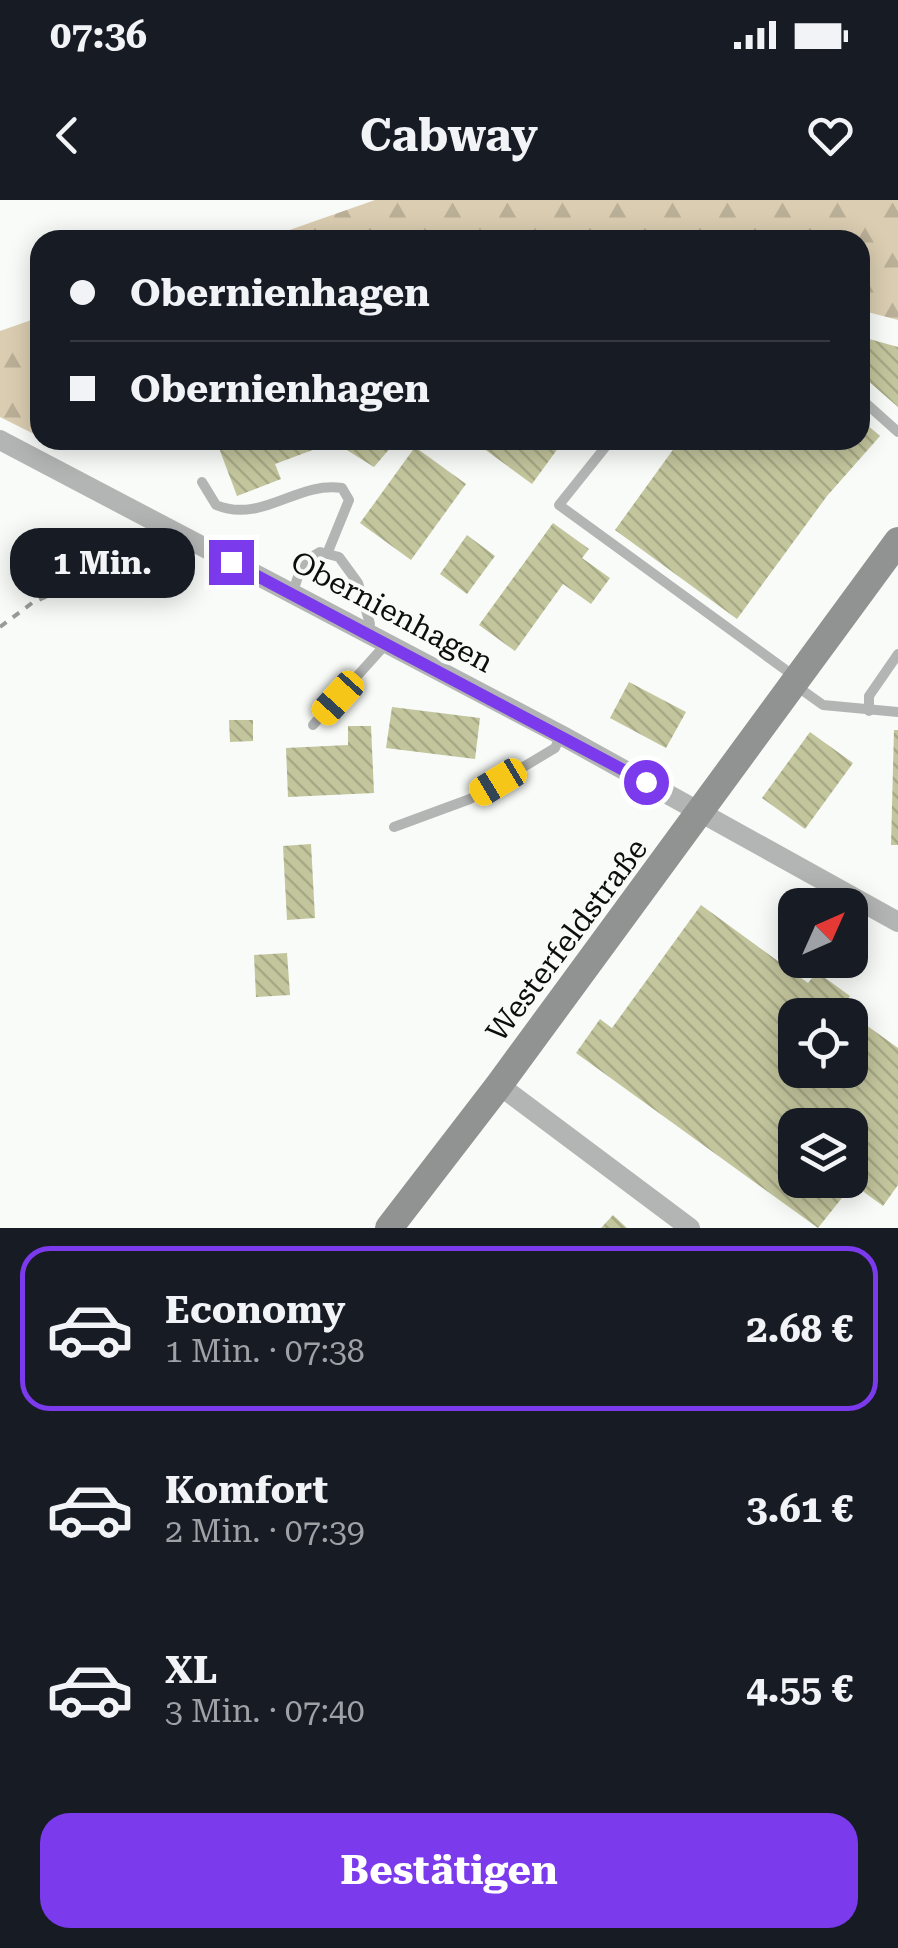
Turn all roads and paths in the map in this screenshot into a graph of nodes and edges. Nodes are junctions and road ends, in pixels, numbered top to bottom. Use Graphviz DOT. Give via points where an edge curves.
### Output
graph roads {
  1 [pos="870,407"];
  2 [pos="898,432"];
  3 [pos="0,440"];
  4 [pos="603,450"];
  5 [pos="202,482"];
  6 [pos="180,536"];
  7 [pos="898,542"];
  8 [pos="327,554"];
  9 [pos="293,594"];
  10 [pos="0,627"];
  11 [pos="365,634"];
  12 [pos="386,644"];
  13 [pos="898,654"];
  14 [pos="796,682"];
  15 [pos="869,711"];
  16 [pos="898,712"];
  17 [pos="313,725"];
  18 [pos="561,735"];
  19 [pos="700,814"];
  20 [pos="394,827"];
  21 [pos="898,922"];
  22 [pos="499,1085"];
  23 [pos="388,1228"];
  24 [pos="690,1228"];
  1 -- 2 [label="lane"];
  3 -- 6 [label="street, Obernienhagen"];
  4 -- 14 [label="lane" via="559,506"];
  5 -- 8 [label="lane" via="216,506 247,513 328,486 342,488 350,500"];
  6 -- 9 [label="street, Obernienhagen"];
  6 -- 10 [label="path" via="32,604"];
  7 -- 14 [label="street, Westerfeldstraße"];
  8 -- 9 [label="lane" via="300,568"];
  8 -- 11 [label="lane" via="340,557 358,583 370,624"];
  9 -- 11 [label="street, Obernienhagen"];
  11 -- 12 [label="street, Obernienhagen"];
  12 -- 17 [label="lane"];
  12 -- 18 [label="street, Obernienhagen"];
  13 -- 15 [label="lane" via="868,696"];
  14 -- 15 [label="lane" via="822,705"];
  14 -- 19 [label="street, Westerfeldstraße"];
  15 -- 16 [label="lane"];
  18 -- 19 [label="street, Obernienhagen"];
  18 -- 20 [label="lane" via="555,748 470,799"];
  19 -- 21 [label="street, Obernienhagen"];
  19 -- 22 [label="street, Westerfeldstraße"];
  22 -- 23 [label="street, Westerfeldstraße"];
  22 -- 24 [label="street"];
}
